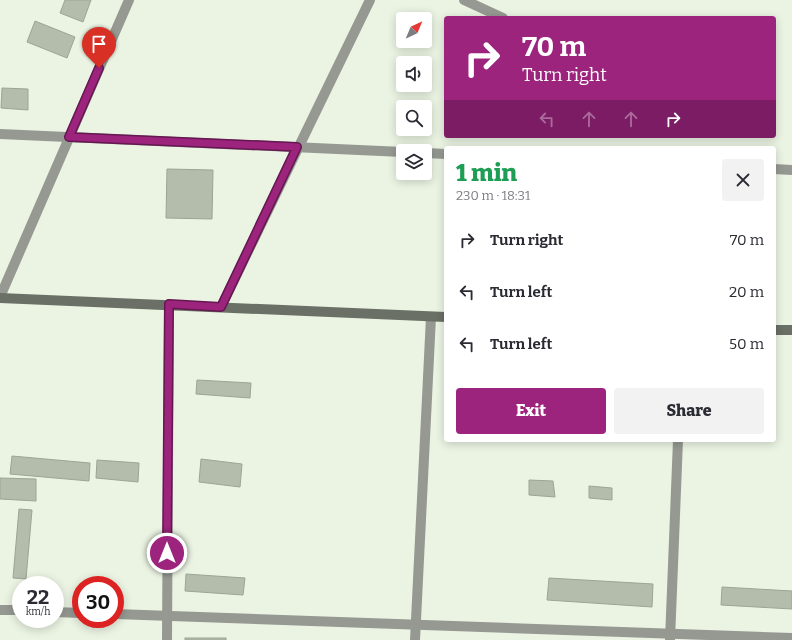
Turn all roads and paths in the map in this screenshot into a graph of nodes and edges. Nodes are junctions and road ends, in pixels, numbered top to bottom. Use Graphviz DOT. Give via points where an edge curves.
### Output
graph roads {
  1 [pos="129,0"];
  2 [pos="370,0"];
  3 [pos="464,0"];
  4 [pos="499,16"];
  5 [pos="0,134"];
  6 [pos="69,137"];
  7 [pos="297,147"];
  8 [pos="396,152"];
  9 [pos="432,153"];
  10 [pos="444,154"];
  11 [pos="776,169"];
  12 [pos="792,170"];
  13 [pos="0,297"];
  14 [pos="169,304"];
  15 [pos="221,307"];
  16 [pos="431,316"];
  17 [pos="444,317"];
  18 [pos="776,330"];
  19 [pos="792,330"];
  20 [pos="678,442"];
  21 [pos="0,610"];
  22 [pos="12,610"];
  23 [pos="124,614"];
  24 [pos="167,616"];
  25 [pos="416,625"];
  26 [pos="670,637"];
  27 [pos="792,638"];
  28 [pos="167,640"];
  29 [pos="416,640"];
  1 -- 6 [label="street"];
  2 -- 7 [label="street"];
  3 -- 4 [label="street"];
  5 -- 6 [label="street"];
  6 -- 7 [label="street"];
  6 -- 13 [label="street"];
  7 -- 8 [label="street"];
  7 -- 15 [label="street"];
  9 -- 10 [label="street"];
  11 -- 12 [label="street"];
  13 -- 14 [label="main road"];
  14 -- 15 [label="main road"];
  14 -- 24 [label="street"];
  15 -- 16 [label="main road"];
  16 -- 17 [label="main road"];
  16 -- 25 [label="street"];
  18 -- 19 [label="main road"];
  20 -- 26 [label="street"];
  21 -- 22 [label="street"];
  23 -- 24 [label="street"];
  24 -- 25 [label="street"];
  24 -- 28 [label="street"];
  25 -- 26 [label="street"];
  25 -- 29 [label="street"];
  26 -- 27 [label="street"];
}
